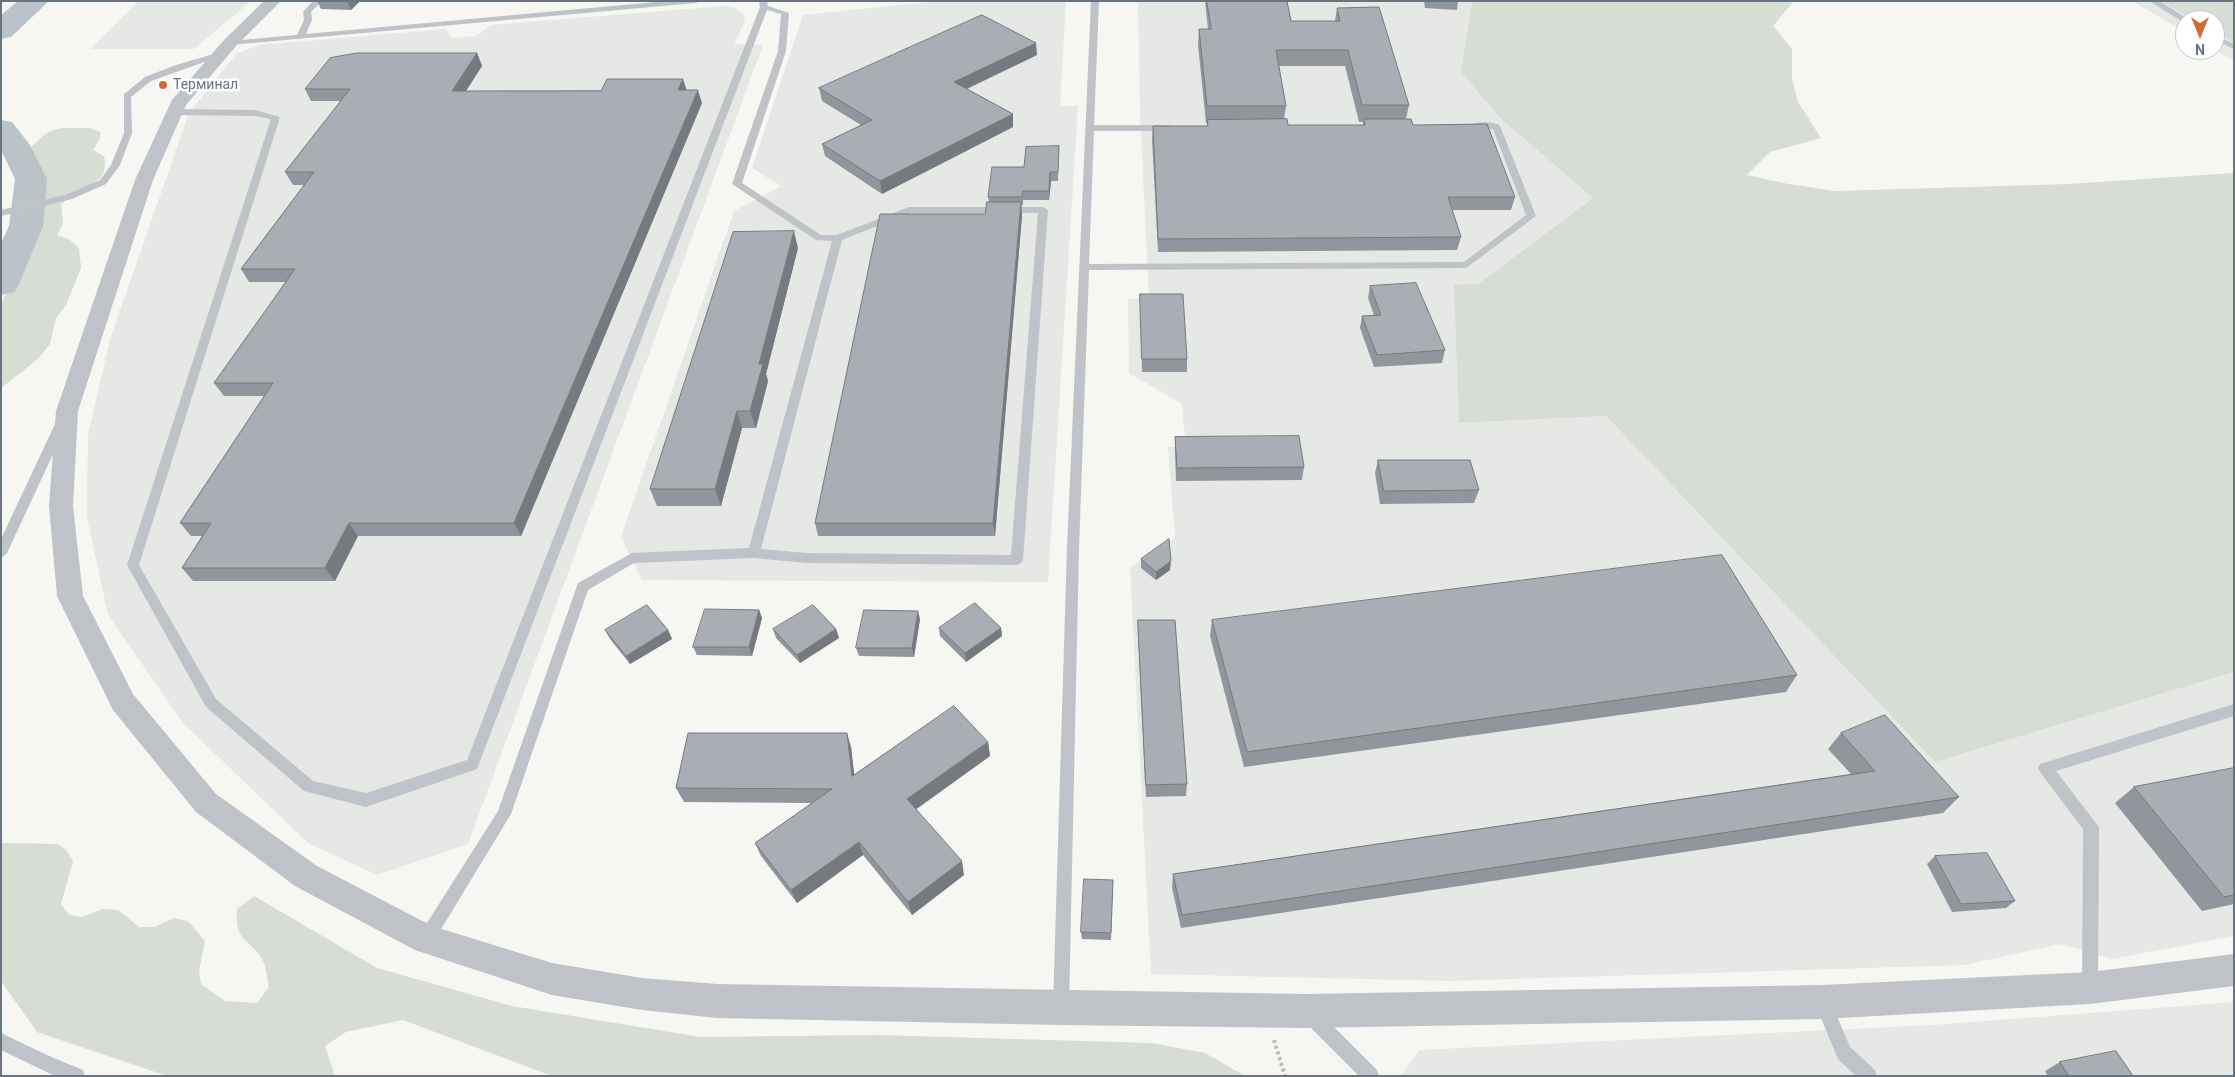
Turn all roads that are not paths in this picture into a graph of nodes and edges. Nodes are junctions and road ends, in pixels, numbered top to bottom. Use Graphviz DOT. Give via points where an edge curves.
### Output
graph roads {
  1 [pos="273,1"];
  2 [pos="318,1"];
  3 [pos="696,1"];
  4 [pos="1095,1"];
  5 [pos="2153,1"];
  6 [pos="764,4"];
  7 [pos="2175,14"];
  8 [pos="300,37"];
  9 [pos="225,49"];
  10 [pos="173,112"];
  11 [pos="1466,126"];
  12 [pos="1090,128"];
  13 [pos="1180,128"];
  14 [pos="1,214"];
  15 [pos="838,238"];
  16 [pos="1084,267"];
  17 [pos="67,411"];
  18 [pos="1,553"];
  19 [pos="754,553"];
  20 [pos="2234,710"];
  21 [pos="426,939"];
  22 [pos="2234,970"];
  23 [pos="2090,988"];
  24 [pos="1822,1002"];
  25 [pos="1061,1008"];
  26 [pos="1306,1011"];
  27 [pos="1,1041"];
  28 [pos="77,1076"];
  29 [pos="1371,1076"];
  30 [pos="1869,1076"];
  1 -- 9 [label="street"];
  2 -- 8 [label="lane" via="307,12 308,20"];
  3 -- 8 [label="lane"];
  4 -- 12 [label="lane"];
  5 -- 7 [label="lane"];
  6 -- 10 [label="lane" via="472,765 366,800 309,786 211,703 133,565 276,117 255,113"];
  6 -- 15 [label="lane" via="785,12 782,51 737,184 818,238"];
  8 -- 9 [label="lane"];
  9 -- 10 [label="street"];
  9 -- 14 [label="lane" via="148,79 127,96 129,128 118,160 105,181 88,190"];
  10 -- 17 [label="street" via="144,180"];
  11 -- 16 [label="lane" via="1496,126 1531,216 1466,265"];
  12 -- 13 [label="lane"];
  12 -- 16 [label="lane"];
  15 -- 19 [label="lane"];
  15 -- 19 [label="lane" via="909,210 1043,210 1017,560 806,558"];
  16 -- 25 [label="lane"];
  17 -- 18 [label="lane"];
  17 -- 21 [label="street" via="61,506 70,596 122,702 206,803 306,876"];
  19 -- 21 [label="lane" via="632,558 583,587 504,814"];
  20 -- 23 [label="lane" via="2045,768 2092,827"];
  21 -- 25 [label="street" via="552,979 642,994 717,1001"];
  22 -- 23 [label="street"];
  23 -- 24 [label="street"];
  24 -- 26 [label="street"];
  24 -- 30 [label="lane" via="1844,1053"];
  25 -- 26 [label="street"];
  26 -- 29 [label="lane"];
  27 -- 28 [label="lane" via="44,1064"];
}
